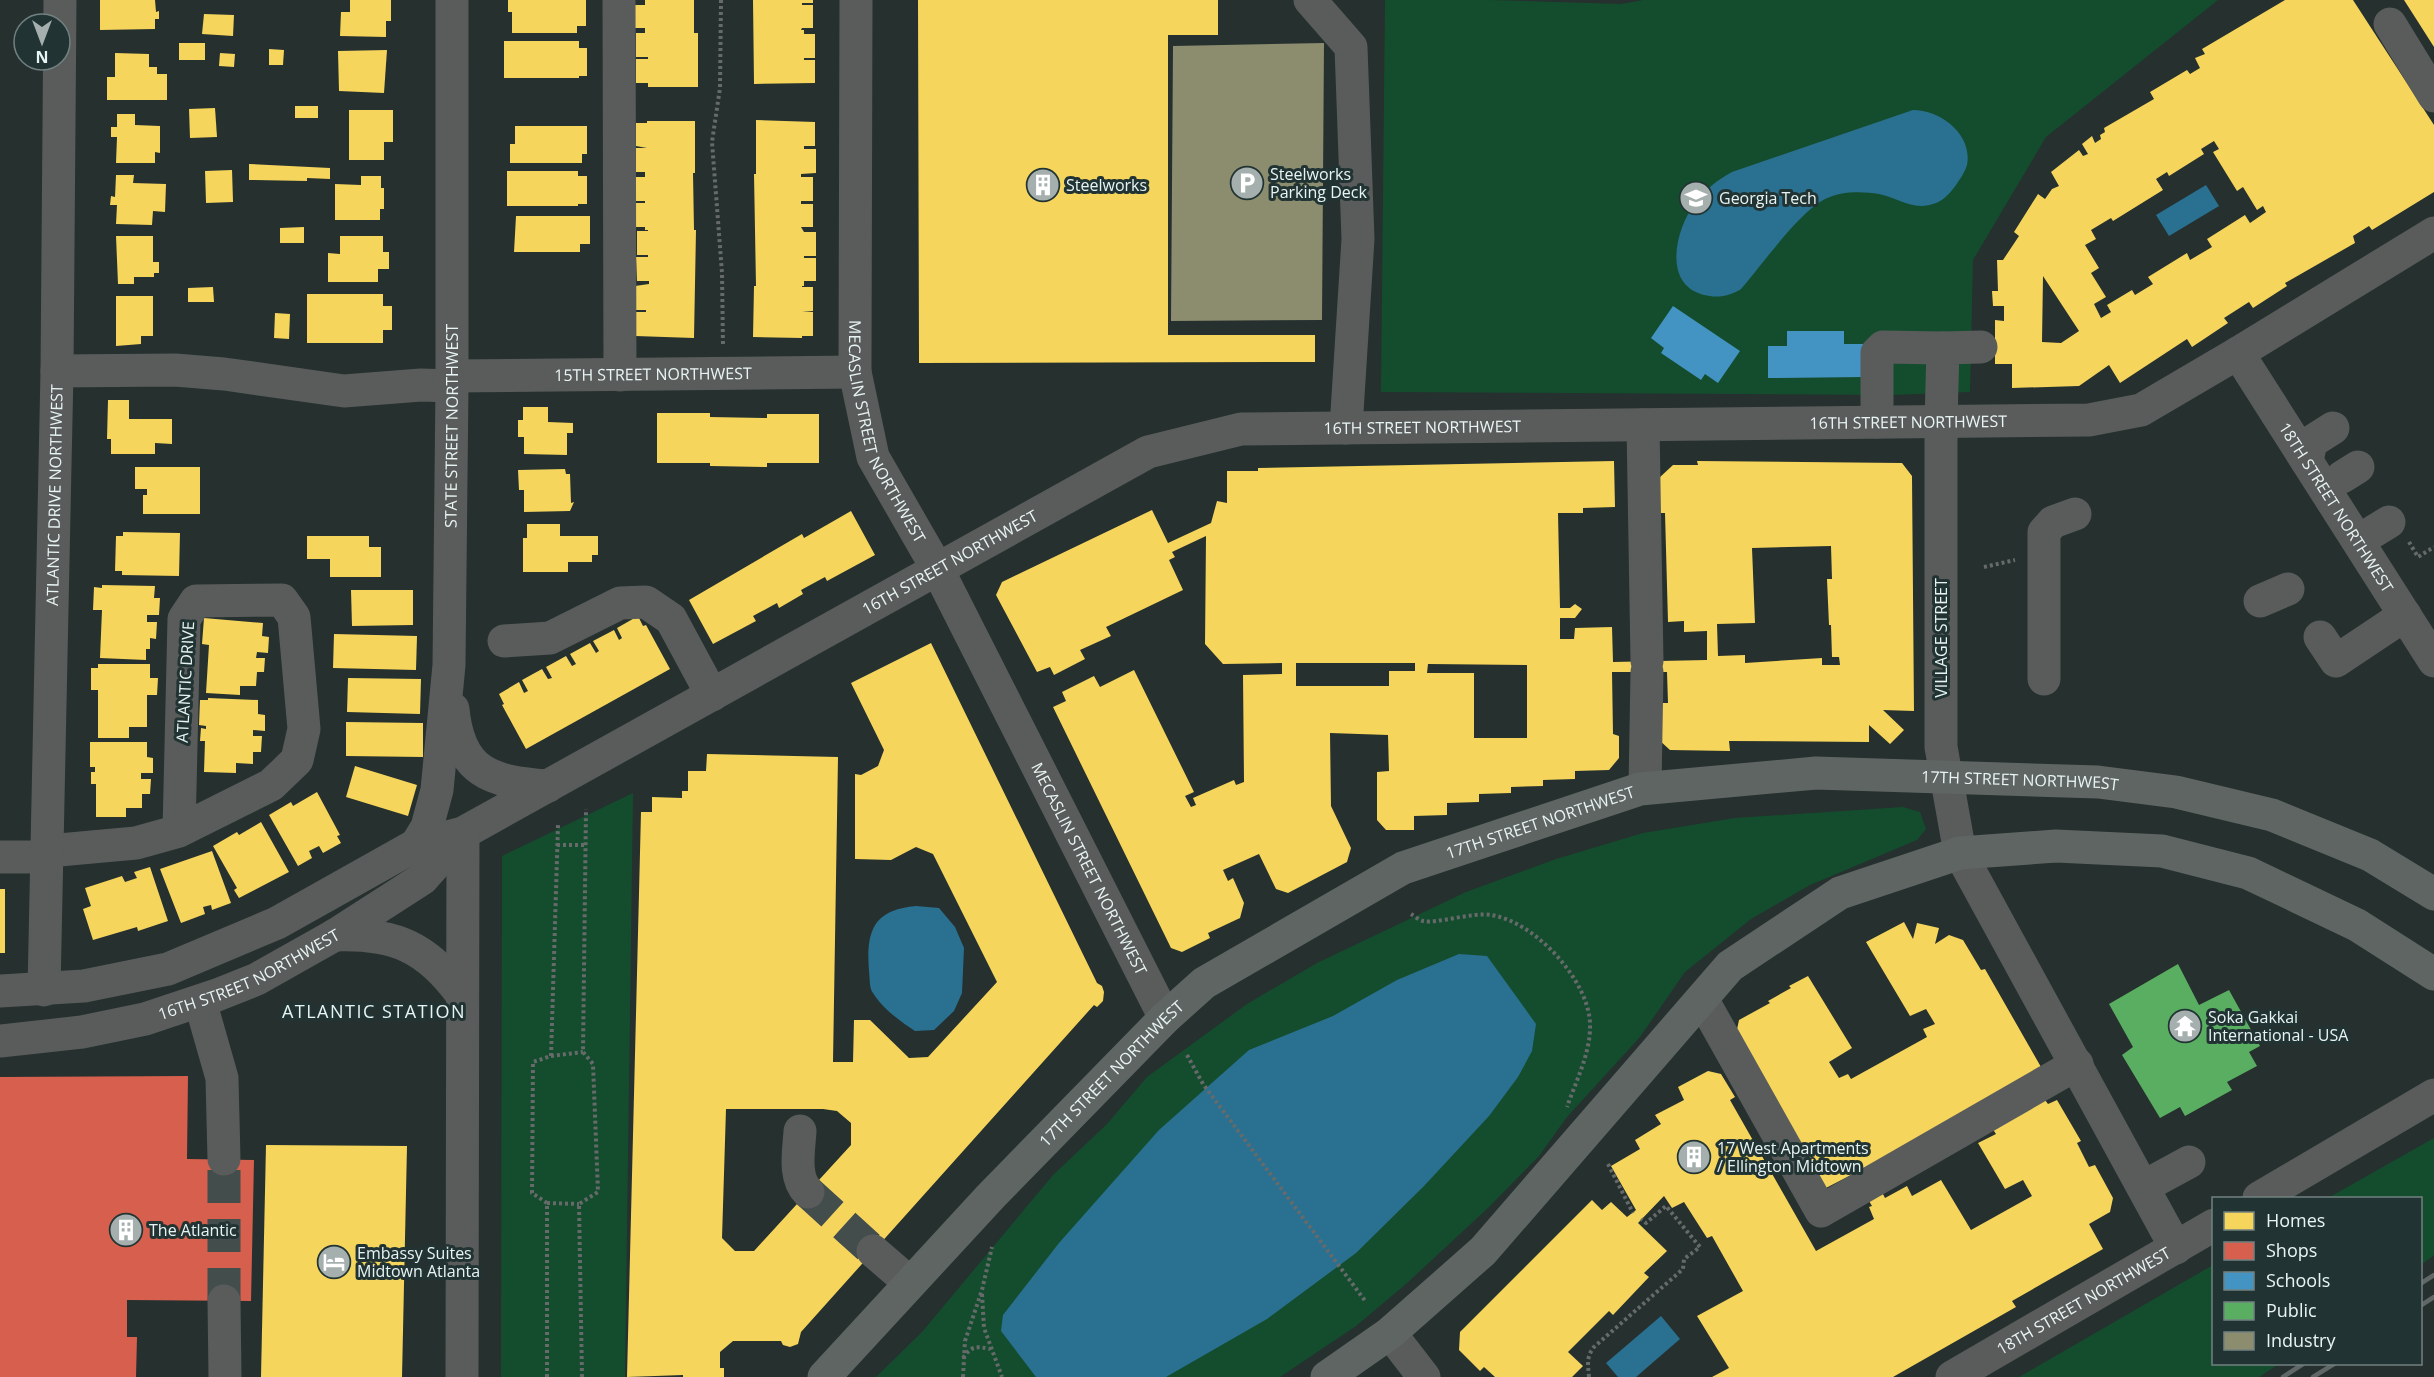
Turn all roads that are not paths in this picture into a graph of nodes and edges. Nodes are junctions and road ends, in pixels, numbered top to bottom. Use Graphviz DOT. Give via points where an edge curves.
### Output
graph roads {
  1 [pos="60,0"];
  2 [pos="452,0"];
  3 [pos="619,0"];
  4 [pos="856,0"];
  5 [pos="1310,0"];
  6 [pos="2390,24"];
  7 [pos="2434,96"];
  8 [pos="2434,233"];
  9 [pos="1981,347"];
  10 [pos="1943,348"];
  11 [pos="2238,353"];
  12 [pos="57,371"];
  13 [pos="855,372"];
  14 [pos="620,375"];
  15 [pos="452,381"];
  16 [pos="1877,422"];
  17 [pos="1941,422"];
  18 [pos="1643,425"];
  19 [pos="1346,428"];
  20 [pos="2333,428"];
  21 [pos="2307,461"];
  22 [pos="2075,514"];
  23 [pos="2389,522"];
  24 [pos="2358,541"];
  25 [pos="938,570"];
  26 [pos="2405,615"];
  27 [pos="2320,637"];
  28 [pos="504,641"];
  29 [pos="2434,661"];
  30 [pos="449,666"];
  31 [pos="2044,679"];
  32 [pos="712,695"];
  33 [pos="1946,776"];
  34 [pos="548,786"];
  35 [pos="1645,788"];
  36 [pos="179,831"];
  37 [pos="463,833"];
  38 [pos="416,845"];
  39 [pos="1960,853"];
  40 [pos="48,854"];
  41 [pos="0,857"];
  42 [pos="2434,894"];
  43 [pos="335,936"];
  44 [pos="2434,974"];
  45 [pos="44,990"];
  46 [pos="0,991"];
  47 [pos="462,995"];
  48 [pos="1702,999"];
  49 [pos="200,1001"];
  50 [pos="1165,1018"];
  51 [pos="0,1041"];
  52 [pos="2077,1064"];
  53 [pos="2420,1094"];
  54 [pos="800,1131"];
  55 [pos="224,1159"];
  56 [pos="2189,1162"];
  57 [pos="2143,1187"];
  58 [pos="808,1192"];
  59 [pos="2261,1197"];
  60 [pos="2212,1226"];
  61 [pos="2176,1248"];
  62 [pos="873,1251"];
  63 [pos="910,1283"];
  64 [pos="224,1301"];
  65 [pos="1390,1333"];
  66 [pos="225,1377"];
  67 [pos="462,1377"];
  68 [pos="824,1377"];
  69 [pos="1327,1377"];
  70 [pos="1424,1377"];
  71 [pos="1952,1377"];
  1 -- 12 [label="street, ATLANTIC DRIVE NORTHWEST"];
  2 -- 15 [label="street, STATE STREET NORTHWEST"];
  3 -- 14 [label="street"];
  4 -- 13 [label="street, MECASLIN STREET NORTHWEST"];
  5 -- 19 [label="street" via="1351,47 1358,239"];
  6 -- 7 [label="street"];
  8 -- 11 [label="street, 16TH STREET NORTHWEST"];
  9 -- 10 [label="street"];
  10 -- 16 [label="street" via="1883,347 1877,353"];
  10 -- 17 [label="street, VILLAGE STREET"];
  11 -- 17 [label="street, 16TH STREET NORTHWEST" via="2141,410 2090,420"];
  11 -- 21 [label="street, 18TH STREET NORTHWEST"];
  12 -- 15 [label="street, 15TH STREET NORTHWEST" via="175,370 344,391"];
  12 -- 40 [label="street, ATLANTIC DRIVE NORTHWEST"];
  13 -- 14 [label="street, 15TH STREET NORTHWEST"];
  13 -- 25 [label="street, MECASLIN STREET NORTHWEST" via="873,457"];
  14 -- 15 [label="street, 15TH STREET NORTHWEST"];
  15 -- 30 [label="street, STATE STREET NORTHWEST"];
  16 -- 17 [label="street, 16TH STREET NORTHWEST"];
  16 -- 18 [label="street, 16TH STREET NORTHWEST"];
  17 -- 33 [label="street, VILLAGE STREET" via="1941,747"];
  18 -- 19 [label="street, 16TH STREET NORTHWEST"];
  18 -- 35 [label="street"];
  19 -- 25 [label="street, 16TH STREET NORTHWEST" via="1241,429 1148,452"];
  20 -- 21 [label="street" via="2311,441"];
  21 -- 24 [label="street, 18TH STREET NORTHWEST"];
  22 -- 31 [label="street" via="2053,522 2044,532"];
  23 -- 24 [label="street"];
  24 -- 26 [label="street, 18TH STREET NORTHWEST"];
  25 -- 32 [label="street, 16TH STREET NORTHWEST"];
  25 -- 50 [label="street, MECASLIN STREET NORTHWEST"];
  26 -- 27 [label="street" via="2336,662"];
  26 -- 29 [label="street, 18TH STREET NORTHWEST"];
  28 -- 32 [label="street" via="550,638 620,603 646,602 671,619"];
  30 -- 34 [label="street" via="455,726 464,753 488,775 508,782"];
  30 -- 38 [label="street, STATE STREET NORTHWEST" via="437,790 427,827"];
  32 -- 34 [label="street, 16TH STREET NORTHWEST"];
  33 -- 35 [label="main road, 17TH STREET NORTHWEST" via="1816,773"];
  33 -- 39 [label="street, VILLAGE STREET"];
  33 -- 42 [label="main road, 17TH STREET NORTHWEST" via="2098,782 2176,792 2272,815 2370,855"];
  34 -- 37 [label="street, 16TH STREET NORTHWEST"];
  35 -- 50 [label="main road, 17TH STREET NORTHWEST" via="1403,868 1204,983"];
  36 -- 36 [label="street, ATLANTIC DRIVE" via="271,785 297,760 304,729 294,617 282,600 196,601 184,620"];
  36 -- 40 [label="street, ATLANTIC DRIVE" via="136,843"];
  37 -- 38 [label="street, 16TH STREET NORTHWEST"];
  37 -- 43 [label="street, 16TH STREET NORTHWEST" via="422,879"];
  37 -- 47 [label="street"];
  38 -- 45 [label="street, 16TH STREET NORTHWEST" via="277,922 168,969 125,980"];
  39 -- 44 [label="main road" via="2056,846 2162,851 2248,873 2358,925"];
  39 -- 48 [label="main road" via="1840,893 1730,966"];
  39 -- 52 [label="street, VILLAGE STREET"];
  40 -- 41 [label="street, ATLANTIC DRIVE"];
  40 -- 45 [label="street, ATLANTIC DRIVE NORTHWEST"];
  43 -- 47 [label="street" via="373,937 418,950 434,962"];
  43 -- 49 [label="street, 16TH STREET NORTHWEST" via="257,979"];
  45 -- 46 [label="street, 16TH STREET NORTHWEST"];
  47 -- 67 [label="street"];
  48 -- 52 [label="street" via="1821,1211"];
  48 -- 65 [label="main road" via="1483,1251"];
  49 -- 51 [label="street, 16TH STREET NORTHWEST" via="114,1026"];
  49 -- 55 [label="street" via="222,1078"];
  50 -- 63 [label="main road, 17TH STREET NORTHWEST"];
  52 -- 57 [label="street, VILLAGE STREET"];
  53 -- 59 [label="street"];
  54 -- 58 [label="street" via="798,1172"];
  56 -- 57 [label="street"];
  57 -- 61 [label="street, VILLAGE STREET"];
  60 -- 61 [label="street, 18TH STREET NORTHWEST"];
  61 -- 71 [label="street, 18TH STREET NORTHWEST"];
  62 -- 63 [label="street"];
  63 -- 68 [label="main road, 17TH STREET NORTHWEST"];
  64 -- 66 [label="street"];
  65 -- 69 [label="main road"];
  65 -- 70 [label="street"];
}
